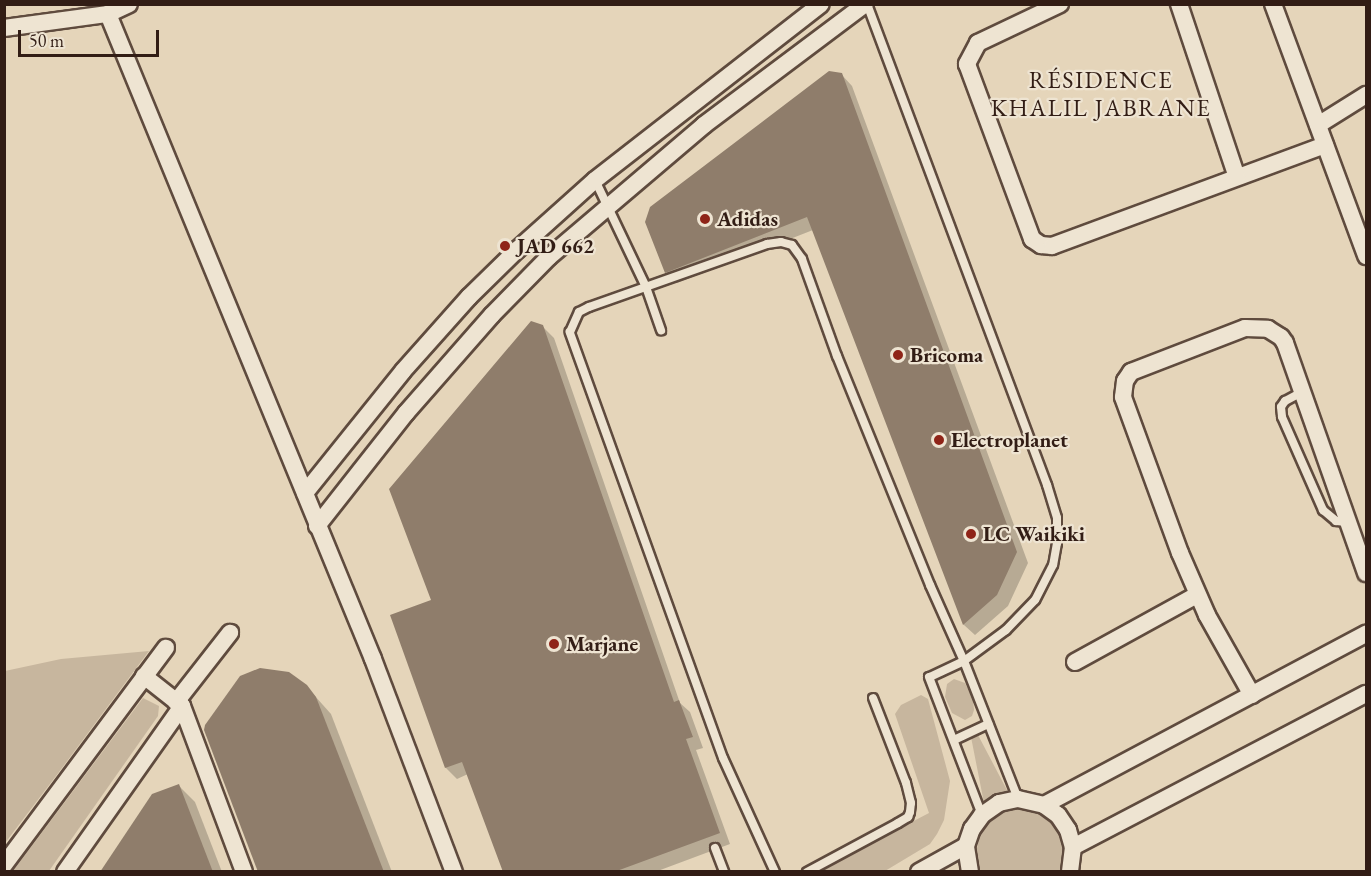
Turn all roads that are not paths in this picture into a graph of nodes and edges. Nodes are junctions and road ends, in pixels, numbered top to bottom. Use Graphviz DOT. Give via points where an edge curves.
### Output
graph roads {
  1 [pos="129,4"];
  2 [pos="821,4"];
  3 [pos="866,4"];
  4 [pos="1060,4"];
  5 [pos="1179,4"];
  6 [pos="1273,4"];
  7 [pos="108,14"];
  8 [pos="4,28"];
  9 [pos="1366,95"];
  10 [pos="1318,125"];
  11 [pos="1325,145"];
  12 [pos="1237,177"];
  13 [pos="596,180"];
  14 [pos="608,205"];
  15 [pos="1366,256"];
  16 [pos="646,287"];
  17 [pos="661,330"];
  18 [pos="1302,392"];
  19 [pos="305,493"];
  20 [pos="1348,522"];
  21 [pos="317,526"];
  22 [pos="1366,573"];
  23 [pos="1197,595"];
  24 [pos="230,633"];
  25 [pos="1366,634"];
  26 [pos="166,648"];
  27 [pos="964,661"];
  28 [pos="1075,662"];
  29 [pos="144,676"];
  30 [pos="1366,694"];
  31 [pos="1252,695"];
  32 [pos="873,698"];
  33 [pos="179,704"];
  34 [pos="989,724"];
  35 [pos="954,740"];
  36 [pos="1018,799"];
  37 [pos="1044,805"];
  38 [pos="982,815"];
  39 [pos="966,846"];
  40 [pos="1073,847"];
  41 [pos="715,848"];
  42 [pos="4,865"];
  43 [pos="65,872"];
  44 [pos="244,872"];
  45 [pos="454,872"];
  46 [pos="724,872"];
  47 [pos="775,872"];
  48 [pos="807,872"];
  49 [pos="919,872"];
  50 [pos="969,872"];
  51 [pos="1070,872"];
  1 -- 7 [label="street"];
  2 -- 13 [label="street"];
  3 -- 14 [label="street" via="704,125"];
  3 -- 27 [label="lane" via="1047,485 1056,518 1053,565 1035,600 1006,630"];
  4 -- 12 [label="street" via="978,43 967,64 1032,239 1052,246"];
  5 -- 12 [label="street"];
  6 -- 10 [label="street"];
  7 -- 8 [label="street"];
  7 -- 19 [label="street"];
  9 -- 10 [label="street"];
  10 -- 11 [label="street"];
  11 -- 12 [label="street"];
  11 -- 15 [label="street"];
  13 -- 14 [label="lane"];
  13 -- 19 [label="street" via="469,297 403,371"];
  14 -- 16 [label="lane"];
  14 -- 21 [label="street" via="492,315 406,413"];
  16 -- 17 [label="lane"];
  16 -- 27 [label="lane" via="767,244 781,242 798,250 918,557"];
  16 -- 47 [label="lane" via="579,312 570,332 723,758"];
  18 -- 20 [label="street"];
  18 -- 20 [label="lane" via="1285,400 1282,417 1323,510 1336,521"];
  18 -- 23 [label="street" via="1285,343 1275,332 1260,327 1245,328 1136,368 1125,381 1125,404"];
  19 -- 21 [label="street"];
  20 -- 22 [label="street"];
  21 -- 45 [label="street" via="373,659"];
  23 -- 28 [label="street"];
  23 -- 31 [label="street"];
  24 -- 33 [label="street"];
  25 -- 31 [label="street"];
  26 -- 29 [label="street"];
  27 -- 34 [label="lane"];
  27 -- 35 [label="lane" via="929,677"];
  29 -- 33 [label="street"];
  29 -- 42 [label="street"];
  30 -- 40 [label="street"];
  31 -- 37 [label="street"];
  32 -- 48 [label="lane" via="906,783 910,812 908,817"];
  33 -- 43 [label="street"];
  33 -- 44 [label="street"];
  34 -- 35 [label="lane"];
  34 -- 36 [label="lane"];
  35 -- 38 [label="lane"];
  36 -- 37 [label="street"];
  36 -- 38 [label="street" via="999,803"];
  37 -- 40 [label="street" via="1058,815"];
  38 -- 39 [label="street"];
  39 -- 49 [label="street"];
  39 -- 50 [label="street"];
  40 -- 51 [label="street"];
  41 -- 46 [label="lane"];
}
